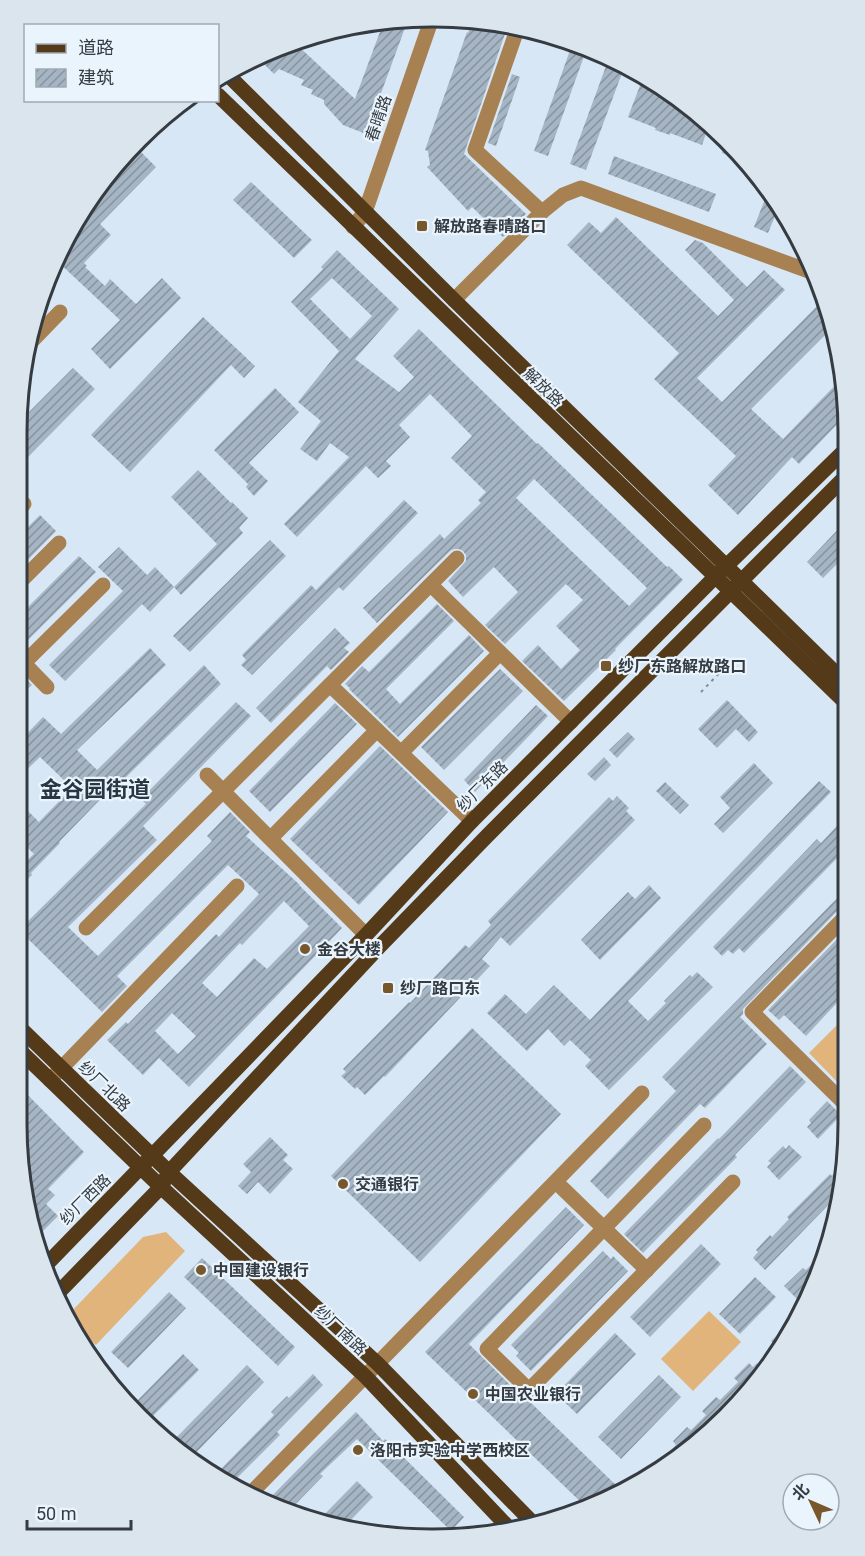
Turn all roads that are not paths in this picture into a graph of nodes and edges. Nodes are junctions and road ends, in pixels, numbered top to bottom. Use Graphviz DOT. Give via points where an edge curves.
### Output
graph roads {
  1 [pos="429,27"];
  2 [pos="515,36"];
  3 [pos="233,80"];
  4 [pos="219,95"];
  5 [pos="365,212"];
  6 [pos="542,212"];
  7 [pos="353,227"];
  8 [pos="803,269"];
  9 [pos="454,300"];
  10 [pos="60,312"];
  11 [pos="40,333"];
  12 [pos="838,457"];
  13 [pos="838,484"];
  14 [pos="59,543"];
  15 [pos="457,558"];
  16 [pos="727,566"];
  17 [pos="27,575"];
  18 [pos="715,577"];
  19 [pos="741,580"];
  20 [pos="103,585"];
  21 [pos="430,585"];
  22 [pos="730,592"];
  23 [pos="500,653"];
  24 [pos="27,655"];
  25 [pos="27,666"];
  26 [pos="838,675"];
  27 [pos="330,685"];
  28 [pos="47,687"];
  29 [pos="838,695"];
  30 [pos="571,722"];
  31 [pos="377,730"];
  32 [pos="401,753"];
  33 [pos="207,775"];
  34 [pos="223,791"];
  35 [pos="472,821"];
  36 [pos="271,838"];
  37 [pos="237,886"];
  38 [pos="838,924"];
  39 [pos="86,928"];
  40 [pos="366,935"];
  41 [pos="27,1035"];
  42 [pos="27,1058"];
  43 [pos="62,1069"];
  44 [pos="50,1080"];
  45 [pos="642,1093"];
  46 [pos="838,1096"];
  47 [pos="704,1125"];
  48 [pos="152,1156"];
  49 [pos="141,1168"];
  50 [pos="169,1172"];
  51 [pos="556,1182"];
  52 [pos="733,1182"];
  53 [pos="161,1187"];
  54 [pos="604,1228"];
  55 [pos="51,1259"];
  56 [pos="647,1270"];
  57 [pos="62,1288"];
  58 [pos="378,1364"];
  59 [pos="366,1377"];
  60 [pos="256,1488"];
  61 [pos="527,1517"];
  62 [pos="504,1523"];
  1 -- 5 [label="street, 春晴路"];
  2 -- 6 [label="street" via="475,150"];
  3 -- 5 [label="main road, 解放路"];
  4 -- 7 [label="main road, 解放路"];
  5 -- 7 [label="street, 春晴路"];
  5 -- 9 [label="main road, 解放路"];
  6 -- 8 [label="street" via="563,195 581,188"];
  6 -- 9 [label="street"];
  7 -- 18 [label="main road, 解放路"];
  9 -- 16 [label="main road, 解放路"];
  10 -- 11 [label="street"];
  12 -- 16 [label="main road, 纱厂东路"];
  13 -- 19 [label="main road"];
  14 -- 17 [label="street"];
  15 -- 21 [label="street"];
  16 -- 18 [label="main road, 纱厂东路"];
  16 -- 19 [label="main road, 解放路"];
  18 -- 22 [label="main road, 解放路"];
  18 -- 30 [label="main road, 纱厂东路"];
  19 -- 22 [label="main road"];
  19 -- 26 [label="main road, 解放路"];
  20 -- 24 [label="street"];
  21 -- 23 [label="street"];
  21 -- 27 [label="street"];
  22 -- 29 [label="main road, 解放路"];
  22 -- 50 [label="main road" via="380,946"];
  23 -- 30 [label="street"];
  23 -- 32 [label="street"];
  25 -- 28 [label="street"];
  27 -- 31 [label="street"];
  27 -- 34 [label="street"];
  30 -- 35 [label="main road, 纱厂东路"];
  31 -- 32 [label="street"];
  31 -- 36 [label="street"];
  32 -- 35 [label="street"];
  33 -- 34 [label="street"];
  34 -- 36 [label="street"];
  34 -- 39 [label="street"];
  35 -- 40 [label="main road, 纱厂东路"];
  36 -- 40 [label="street"];
  37 -- 43 [label="street"];
  38 -- 46 [label="street" via="752,1012"];
  40 -- 48 [label="main road, 纱厂东路"];
  41 -- 43 [label="main road, 纱厂北路"];
  42 -- 44 [label="main road, 纱厂北路"];
  43 -- 44 [label="street"];
  43 -- 48 [label="main road, 纱厂北路"];
  44 -- 49 [label="main road, 纱厂北路"];
  45 -- 51 [label="street"];
  47 -- 54 [label="street"];
  48 -- 49 [label="main road, 纱厂西路"];
  48 -- 50 [label="main road, 纱厂北路"];
  49 -- 53 [label="main road, 纱厂南路"];
  49 -- 55 [label="main road, 纱厂西路"];
  50 -- 53 [label="main road"];
  50 -- 58 [label="main road, 纱厂南路"];
  51 -- 54 [label="street"];
  51 -- 58 [label="street"];
  52 -- 56 [label="street"];
  53 -- 57 [label="main road"];
  53 -- 59 [label="main road, 纱厂南路"];
  54 -- 56 [label="street"];
  54 -- 56 [label="street" via="487,1349 529,1390"];
  58 -- 59 [label="street"];
  58 -- 61 [label="main road, 纱厂南路"];
  59 -- 60 [label="street"];
  59 -- 62 [label="main road, 纱厂南路"];
}
